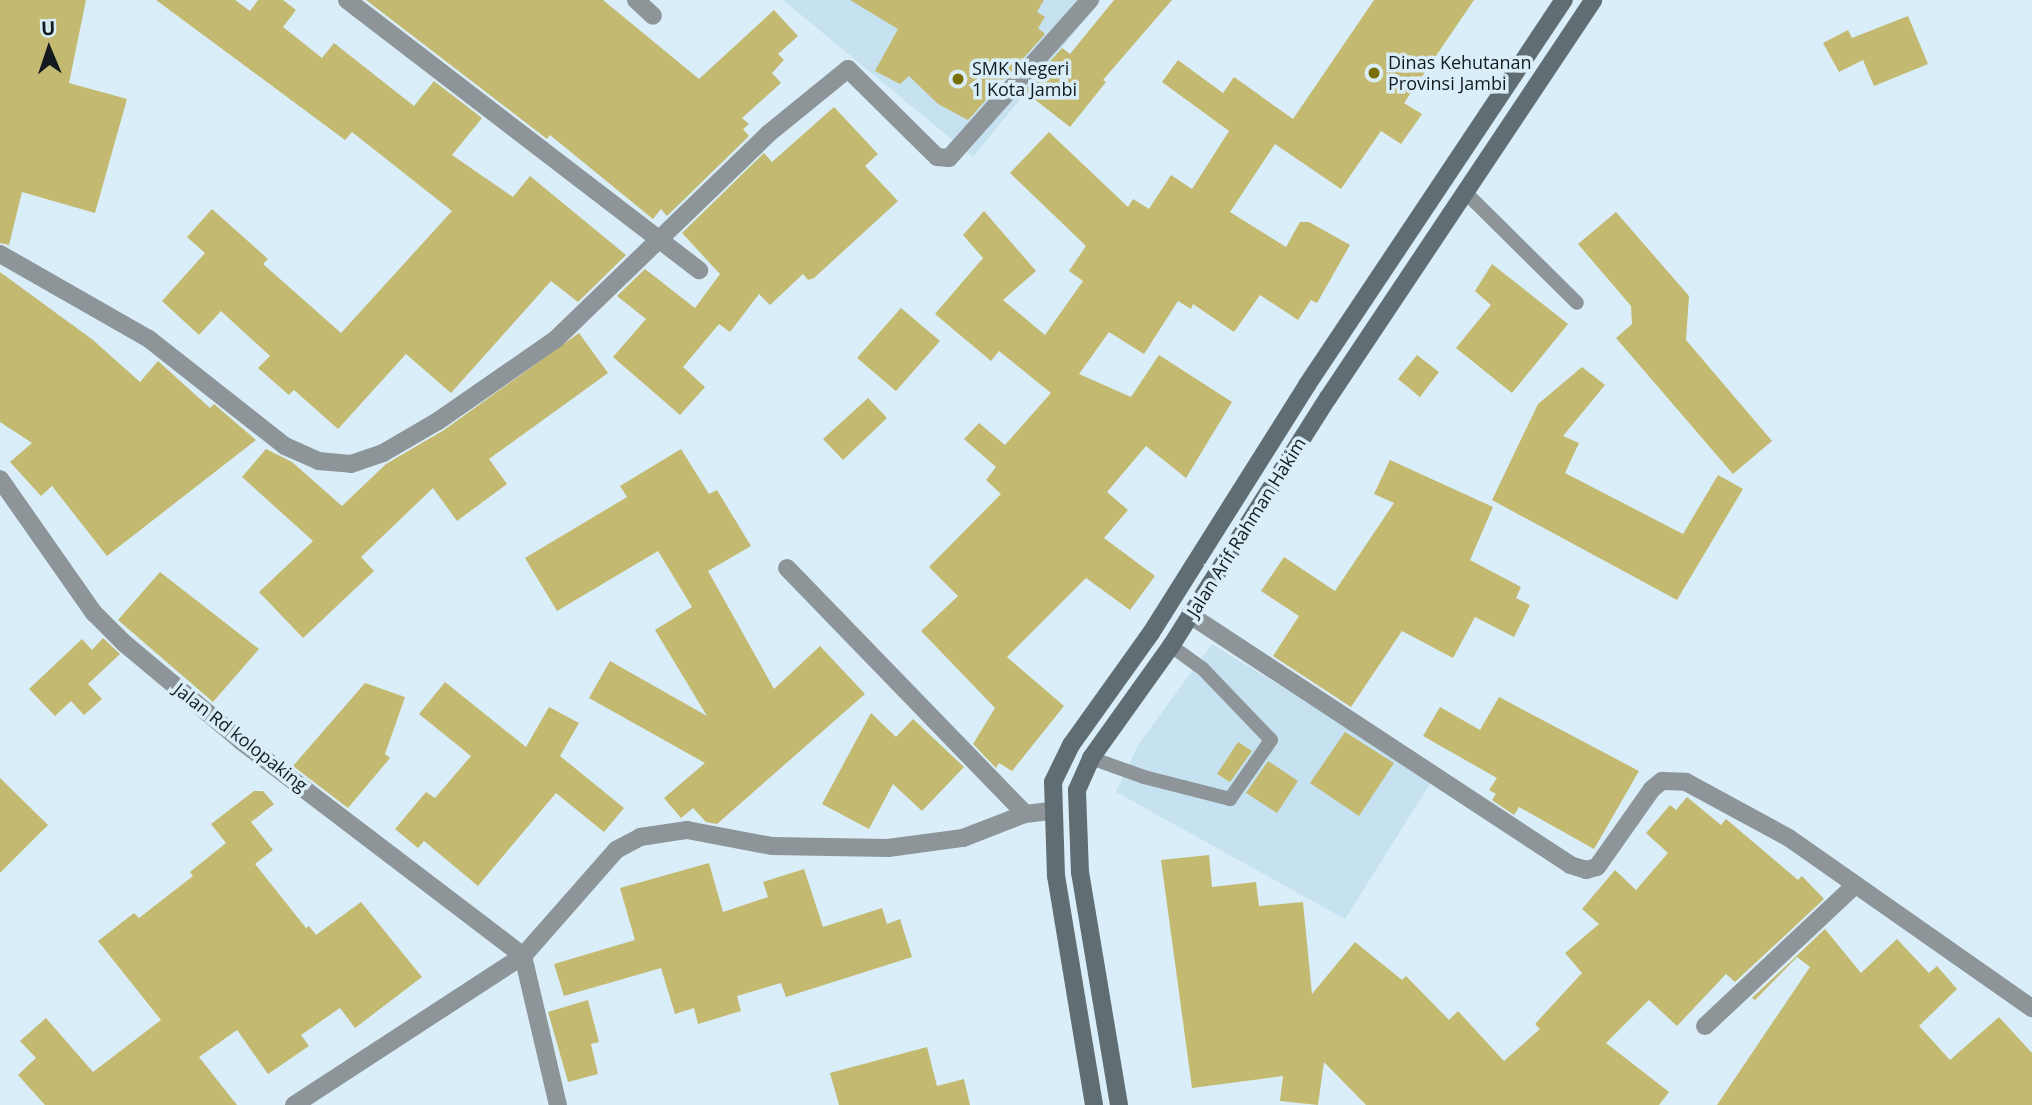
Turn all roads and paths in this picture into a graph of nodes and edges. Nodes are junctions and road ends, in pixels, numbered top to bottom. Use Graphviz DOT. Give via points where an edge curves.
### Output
graph roads {
  1 [pos="347,0"];
  2 [pos="636,0"];
  3 [pos="1090,0"];
  4 [pos="1564,0"];
  5 [pos="1593,0"];
  6 [pos="653,16"];
  7 [pos="1465,192"];
  8 [pos="659,238"];
  9 [pos="0,254"];
  10 [pos="699,270"];
  11 [pos="1577,303"];
  12 [pos="0,479"];
  13 [pos="788,568"];
  14 [pos="1189,615"];
  15 [pos="1151,633"];
  16 [pos="1171,646"];
  17 [pos="1071,745"];
  18 [pos="1091,758"];
  19 [pos="1050,811"];
  20 [pos="1025,814"];
  21 [pos="1855,885"];
  22 [pos="523,956"];
  23 [pos="2032,1008"];
  24 [pos="1705,1027"];
  25 [pos="294,1105"];
  26 [pos="558,1105"];
  27 [pos="1094,1105"];
  28 [pos="1119,1105"];
  29 [pos="1130,1105"];
  1 -- 8 [label="street"];
  2 -- 6 [label="street"];
  3 -- 8 [label="street" via="949,158 937,157 848,69 768,134"];
  4 -- 15 [label="main road, Jalan Arif Rahman Hakim" via="1307,385"];
  5 -- 7 [label="main road, Jalan Arif Rahman Hakim"];
  7 -- 11 [label="lane"];
  7 -- 14 [label="main road, Jalan Arif Rahman Hakim"];
  8 -- 9 [label="street" via="556,339 438,421 383,453 351,464 318,461 285,446 149,339"];
  8 -- 10 [label="street"];
  12 -- 22 [label="street, Jalan Rd kolopaking" via="94,613 124,643 240,741"];
  13 -- 20 [label="street"];
  14 -- 16 [label="main road, Jalan Arif Rahman Hakim"];
  14 -- 21 [label="street" via="1570,866 1597,867 1652,789 1673,779 1789,838"];
  15 -- 16 [label="main road"];
  15 -- 17 [label="main road, Jalan Arif Rahman Hakim"];
  16 -- 18 [label="main road, Jalan Arif Rahman Hakim"];
  16 -- 18 [label="lane" via="1203,669 1271,740 1230,799"];
  17 -- 18 [label="main road"];
  17 -- 19 [label="main road, Jalan Arif Rahman Hakim" via="1053,782"];
  18 -- 28 [label="main road, Jalan Arif Rahman Hakim" via="1077,790 1074,811"];
  19 -- 20 [label="street"];
  19 -- 27 [label="main road, Jalan Arif Rahman Hakim" via="1056,876"];
  20 -- 22 [label="street" via="963,838 888,848 772,846 687,830 640,837 616,850"];
  21 -- 23 [label="street"];
  21 -- 24 [label="street"];
  22 -- 25 [label="street"];
  22 -- 26 [label="street"];
  28 -- 29 [label="street"];
}
